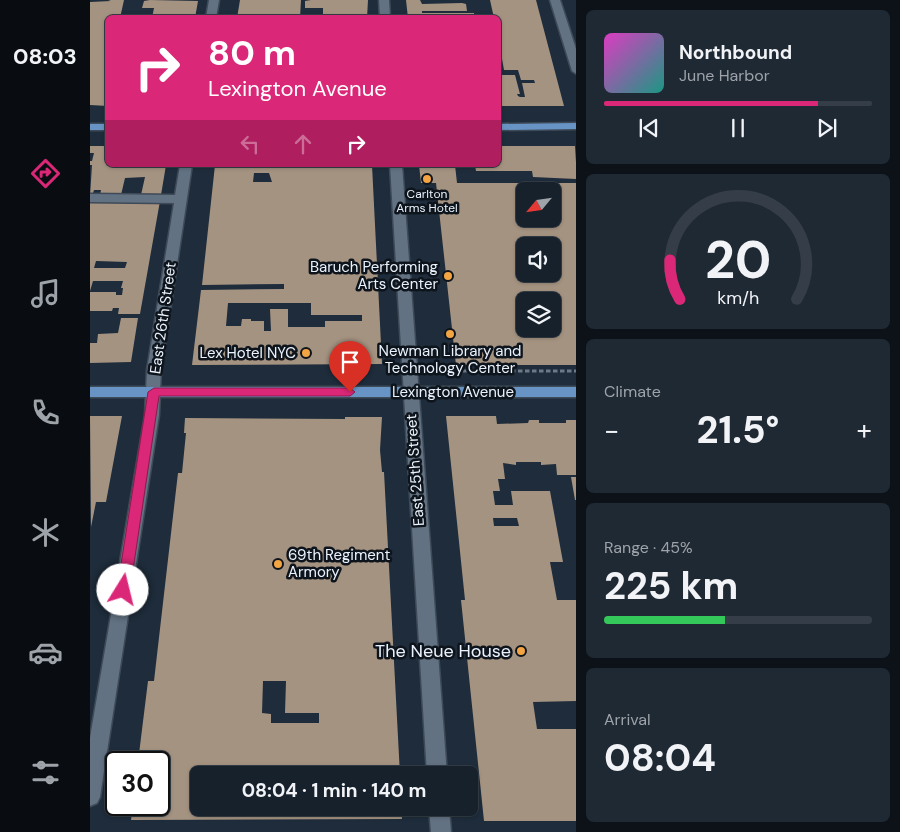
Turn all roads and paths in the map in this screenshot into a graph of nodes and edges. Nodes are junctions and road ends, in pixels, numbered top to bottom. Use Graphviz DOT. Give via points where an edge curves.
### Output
graph roads {
  1 [pos="214,0"];
  2 [pos="384,0"];
  3 [pos="555,0"];
  4 [pos="212,15"];
  5 [pos="385,15"];
  6 [pos="576,71"];
  7 [pos="576,126"];
  8 [pos="90,127"];
  9 [pos="105,127"];
  10 [pos="501,127"];
  11 [pos="186,167"];
  12 [pos="396,167"];
  13 [pos="90,198"];
  14 [pos="181,199"];
  15 [pos="409,371"];
  16 [pos="576,371"];
  17 [pos="90,392"];
  18 [pos="154,392"];
  19 [pos="410,392"];
  20 [pos="576,392"];
  21 [pos="436,766"];
  22 [pos="90,797"];
  23 [pos="440,816"];
  24 [pos="441,832"];
  1 -- 4 [label="street"];
  2 -- 5 [label="street"];
  3 -- 6 [label="street"];
  7 -- 10 [label="main road"];
  8 -- 9 [label="main road"];
  11 -- 14 [label="street, East 26th Street"];
  12 -- 15 [label="street, East 25th Street"];
  13 -- 14 [label="street"];
  14 -- 18 [label="street, East 26th Street" via="154,370"];
  15 -- 16 [label="path"];
  15 -- 19 [label="street, East 25th Street"];
  17 -- 18 [label="main road, Lexington Avenue"];
  18 -- 19 [label="main road, Lexington Avenue"];
  18 -- 22 [label="street, East 26th Street"];
  19 -- 20 [label="main road, Lexington Avenue"];
  19 -- 21 [label="street, East 25th Street"];
  23 -- 24 [label="street"];
}
